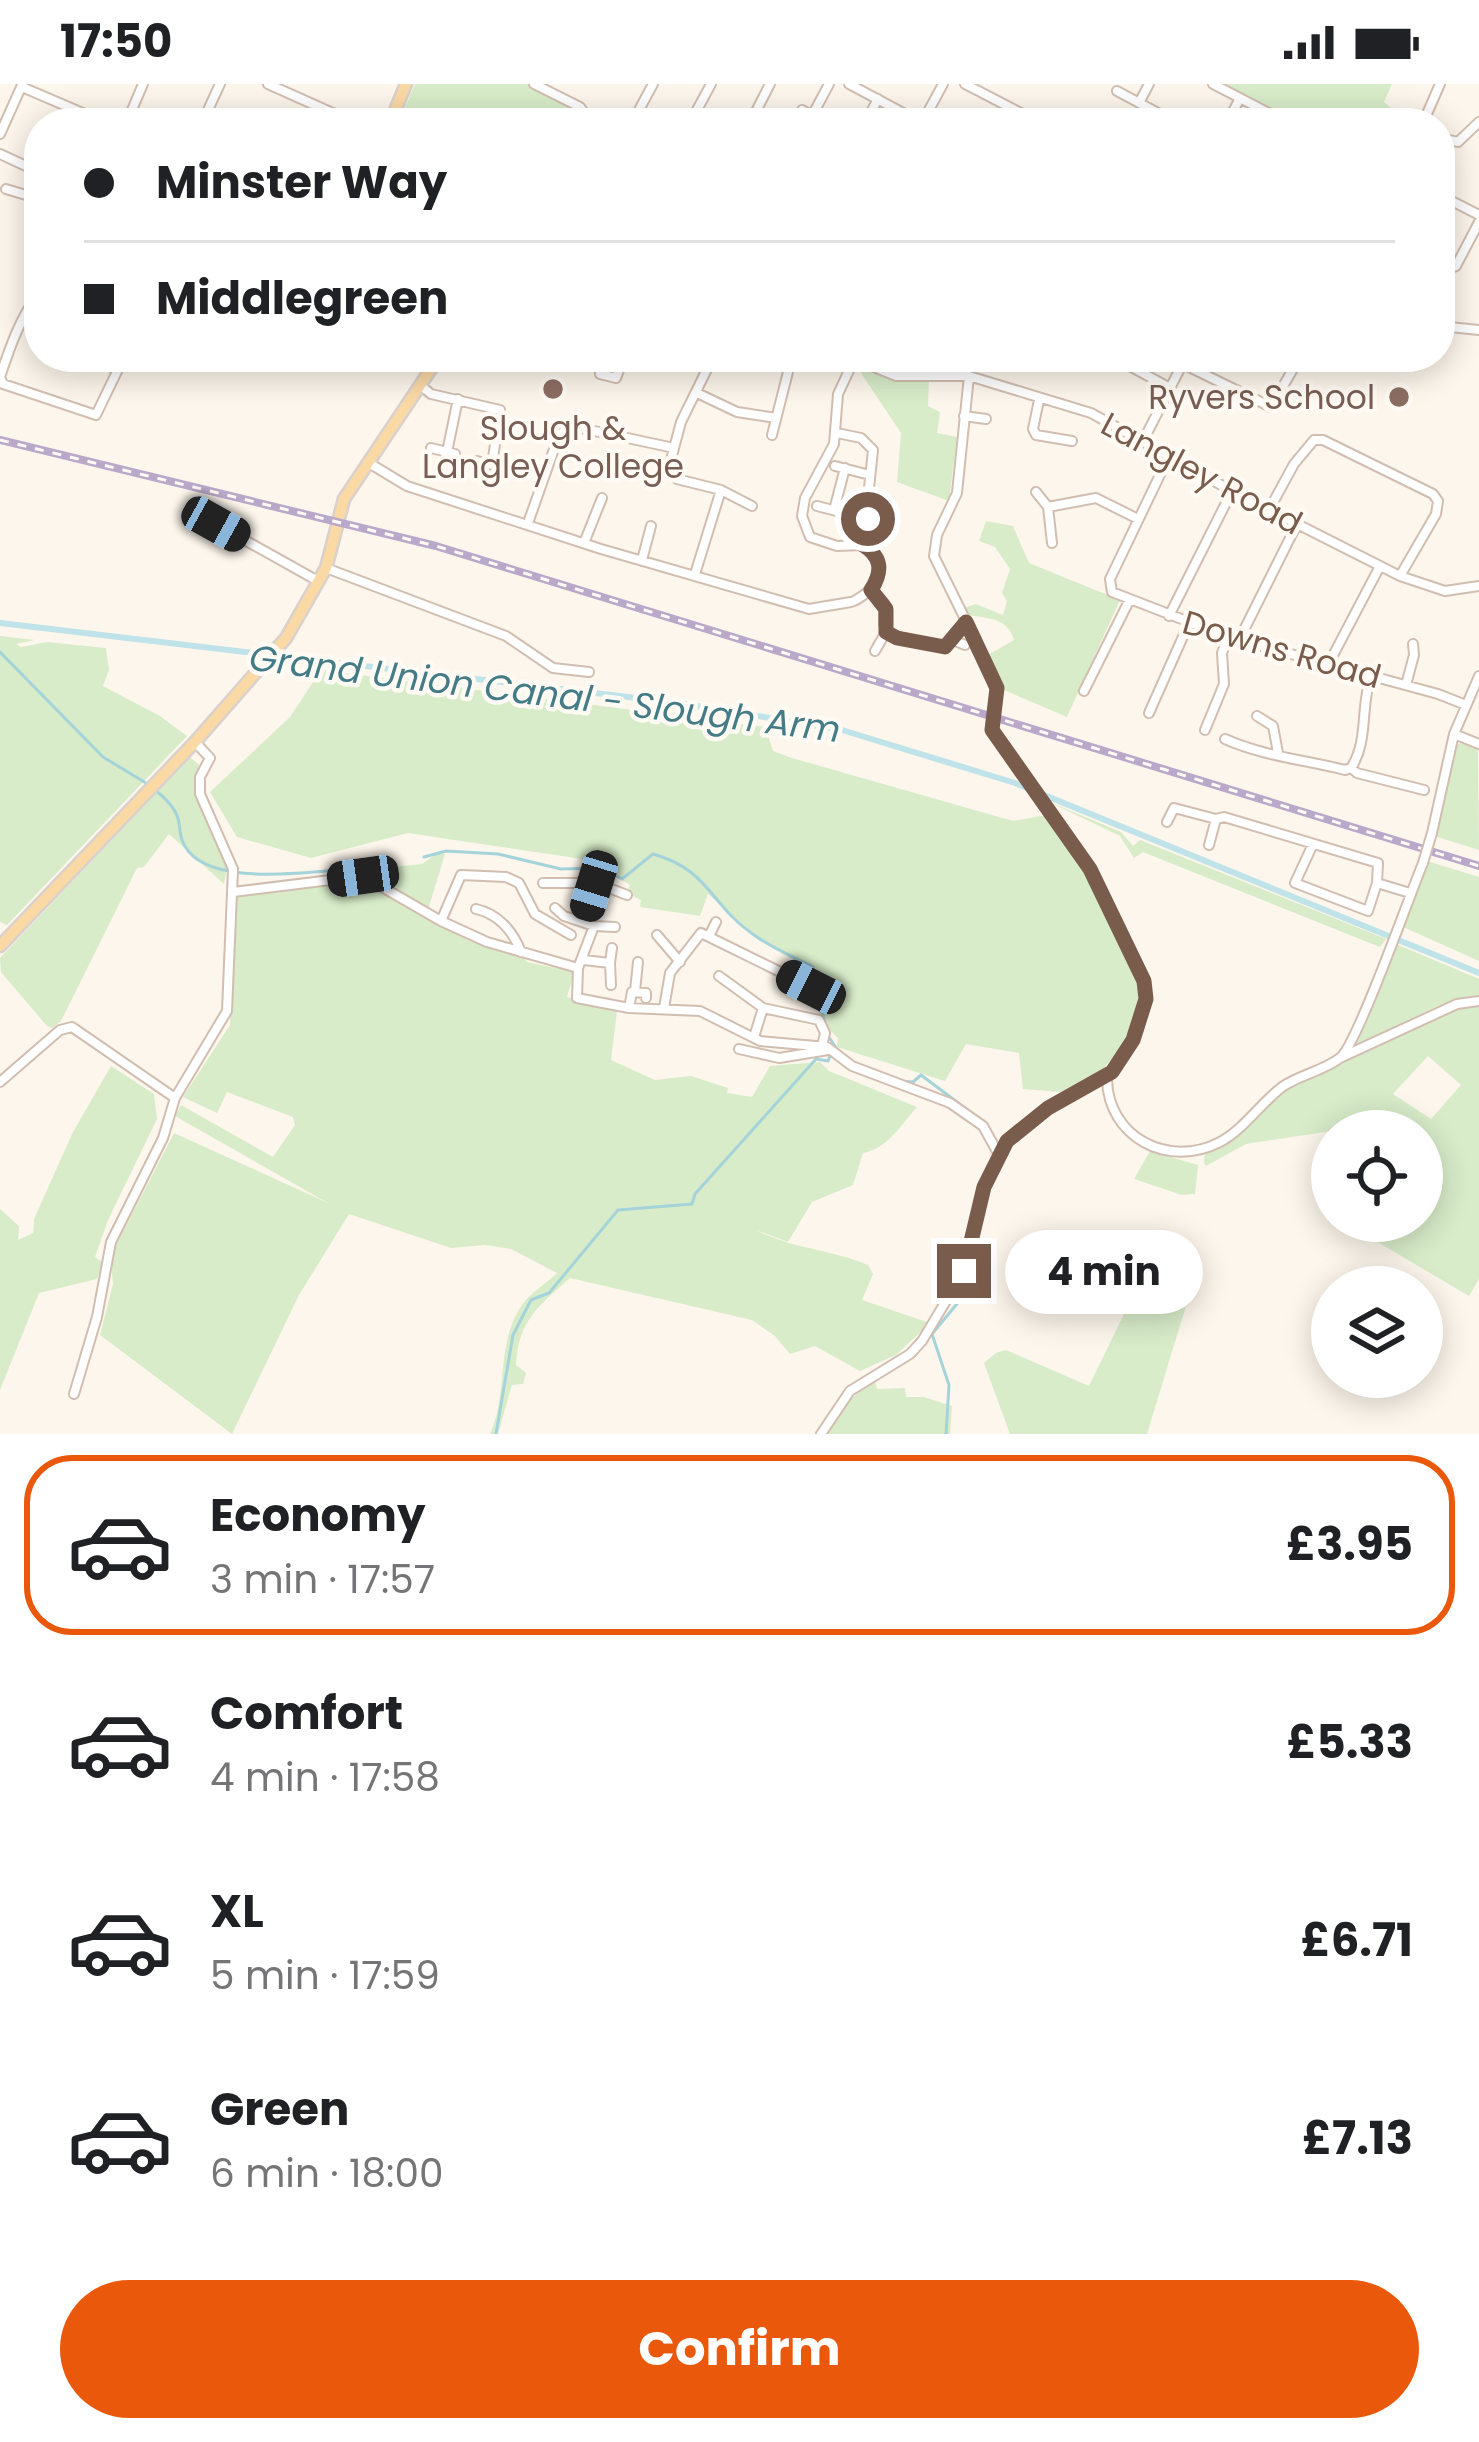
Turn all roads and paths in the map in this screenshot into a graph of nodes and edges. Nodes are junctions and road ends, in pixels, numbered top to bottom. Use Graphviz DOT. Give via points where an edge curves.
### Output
graph roads {
  1 [pos="268,84"];
  2 [pos="534,84"];
  3 [pos="849,84"];
  4 [pos="965,84"];
  5 [pos="1149,84"];
  6 [pos="1213,84"];
  7 [pos="22,85"];
  8 [pos="984,88"];
  9 [pos="1117,92"];
  10 [pos="1240,98"];
  11 [pos="878,99"];
  12 [pos="1139,103"];
  13 [pos="75,108"];
  14 [pos="322,108"];
  15 [pos="581,108"];
  16 [pos="873,108"];
  17 [pos="894,108"];
  18 [pos="1016,108"];
  19 [pos="1149,108"];
  20 [pos="1235,108"];
  21 [pos="1259,108"];
  22 [pos="1479,122"];
  23 [pos="0,134"];
  24 [pos="1455,141"];
  25 [pos="6,189"];
  26 [pos="24,194"];
  27 [pos="1479,219"];
  28 [pos="1455,266"];
  29 [pos="24,316"];
  30 [pos="117,372"];
  31 [pos="429,372"];
  32 [pos="706,372"];
  33 [pos="788,372"];
  34 [pos="847,372"];
  35 [pos="886,372"];
  36 [pos="1140,372"];
  37 [pos="1179,372"];
  38 [pos="1207,372"];
  39 [pos="1291,372"];
  40 [pos="968,376"];
  41 [pos="1,380"];
  42 [pos="420,385"];
  43 [pos="1170,388"];
  44 [pos="697,393"];
  45 [pos="458,399"];
  46 [pos="1039,400"];
  47 [pos="964,416"];
  48 [pos="776,418"];
  49 [pos="986,419"];
  50 [pos="837,433"];
  51 [pos="772,434"];
  52 [pos="1072,441"];
  53 [pos="1143,441"];
  54 [pos="431,448"];
  55 [pos="674,448"];
  56 [pos="1169,456"];
  57 [pos="477,461"];
  58 [pos="368,462"];
  59 [pos="870,475"];
  60 [pos="721,490"];
  61 [pos="1232,491"];
  62 [pos="1036,492"];
  63 [pos="602,498"];
  64 [pos="752,506"];
  65 [pos="817,506"];
  66 [pos="1048,507"];
  67 [pos="834,510"];
  68 [pos="1269,510"];
  69 [pos="868,519"];
  70 [pos="1138,519"];
  71 [pos="216,524"];
  72 [pos="527,524"];
  73 [pos="1297,524"];
  74 [pos="651,526"];
  75 [pos="584,543"];
  76 [pos="1052,543"];
  77 [pos="863,545"];
  78 [pos="642,560"];
  79 [pos="1380,566"];
  80 [pos="330,569"];
  81 [pos="695,575"];
  82 [pos="1400,576"];
  83 [pos="320,581"];
  84 [pos="1479,586"];
  85 [pos="871,590"];
  86 [pos="1130,599"];
  87 [pos="1169,616"];
  88 [pos="966,622"];
  89 [pos="1189,623"];
  90 [pos="886,632"];
  91 [pos="1228,637"];
  92 [pos="953,640"];
  93 [pos="1239,640"];
  94 [pos="1413,644"];
  95 [pos="965,645"];
  96 [pos="875,651"];
  97 [pos="1328,665"];
  98 [pos="589,672"];
  99 [pos="1371,676"];
  100 [pos="1479,676"];
  101 [pos="1406,685"];
  102 [pos="1084,691"];
  103 [pos="1466,705"];
  104 [pos="1149,713"];
  105 [pos="1257,716"];
  106 [pos="1205,730"];
  107 [pos="1454,734"];
  108 [pos="1225,739"];
  109 [pos="195,742"];
  110 [pos="1479,744"];
  111 [pos="1278,753"];
  112 [pos="1351,768"];
  113 [pos="1424,790"];
  114 [pos="1216,819"];
  115 [pos="1166,822"];
  116 [pos="1208,844"];
  117 [pos="1313,844"];
  118 [pos="543,883"];
  119 [pos="1377,884"];
  120 [pos="594,886"];
  121 [pos="233,892"];
  122 [pos="1410,892"];
  123 [pos="627,895"];
  124 [pos="555,908"];
  125 [pos="476,909"];
  126 [pos="441,921"];
  127 [pos="583,922"];
  128 [pos="716,922"];
  129 [pos="594,926"];
  130 [pos="615,927"];
  131 [pos="657,934"];
  132 [pos="571,935"];
  133 [pos="703,935"];
  134 [pos="0,946"];
  135 [pos="612,948"];
  136 [pos="522,953"];
  137 [pos="638,962"];
  138 [pos="680,962"];
  139 [pos="581,964"];
  140 [pos="610,964"];
  141 [pos="719,976"];
  142 [pos="611,985"];
  143 [pos="811,987"];
  144 [pos="634,991"];
  145 [pos="646,998"];
  146 [pos="1479,1001"];
  147 [pos="664,1008"];
  148 [pos="763,1008"];
  149 [pos="629,1009"];
  150 [pos="754,1037"];
  151 [pos="826,1047"];
  152 [pos="739,1048"];
  153 [pos="1341,1058"];
  154 [pos="1107,1078"];
  155 [pos="0,1082"];
  156 [pos="175,1098"];
  157 [pos="999,1155"];
  158 [pos="74,1394"];
  159 [pos="821,1434"];
  1 -- 14 [label="street"];
  2 -- 15 [label="street"];
  3 -- 11 [label="street"];
  4 -- 8 [label="street"];
  5 -- 12 [label="street"];
  6 -- 10 [label="street"];
  7 -- 13 [label="street"];
  7 -- 23 [label="street"];
  8 -- 18 [label="street"];
  9 -- 12 [label="street"];
  10 -- 20 [label="street"];
  10 -- 21 [label="street"];
  11 -- 16 [label="street"];
  11 -- 17 [label="street"];
  12 -- 19 [label="street"];
  22 -- 24 [label="street"];
  25 -- 26 [label="street"];
  27 -- 28 [label="street"];
  29 -- 41 [label="street"];
  30 -- 41 [label="street" via="96,415"];
  31 -- 42 [label="main road"];
  32 -- 44 [label="street"];
  33 -- 48 [label="street"];
  34 -- 50 [label="street"];
  35 -- 40 [label="street, Langley Road"];
  36 -- 43 [label="street"];
  37 -- 43 [label="street"];
  38 -- 39 [label="street" via="1270,407"];
  40 -- 46 [label="street, Langley Road"];
  40 -- 47 [label="street"];
  42 -- 45 [label="street"];
  42 -- 58 [label="main road"];
  43 -- 53 [label="street"];
  44 -- 48 [label="street" via="736,412"];
  44 -- 55 [label="street"];
  45 -- 54 [label="street" via="451,453"];
  45 -- 57 [label="street" via="500,410 496,465"];
  46 -- 52 [label="street" via="1036,435"];
  46 -- 53 [label="street, Langley Road" via="1091,413"];
  47 -- 49 [label="street"];
  47 -- 88 [label="street" via="957,493 934,556"];
  48 -- 51 [label="street"];
  50 -- 59 [label="street" via="868,442"];
  50 -- 77 [label="street" via="802,516 820,541"];
  53 -- 56 [label="street, Langley Road"];
  55 -- 60 [label="street" via="670,474"];
  55 -- 72 [label="street" via="564,428"];
  56 -- 61 [label="street, Langley Road"];
  56 -- 70 [label="street"];
  58 -- 72 [label="street" via="407,486"];
  58 -- 80 [label="main road" via="344,499"];
  59 -- 67 [label="street" via="840,467"];
  59 -- 69 [label="street"];
  60 -- 64 [label="street"];
  60 -- 81 [label="street"];
  61 -- 68 [label="street, Langley Road"];
  61 -- 87 [label="street"];
  62 -- 66 [label="street"];
  63 -- 75 [label="street"];
  65 -- 67 [label="street"];
  66 -- 70 [label="street" via="1096,498"];
  66 -- 76 [label="street"];
  67 -- 69 [label="street"];
  68 -- 73 [label="street, Langley Road"];
  68 -- 82 [label="street" via="1314,440 1433,494 1436,514"];
  69 -- 77 [label="street"];
  70 -- 86 [label="street, Downs Road" via="1110,579 1112,592"];
  71 -- 83 [label="street"];
  72 -- 75 [label="street"];
  73 -- 79 [label="street, Langley Road"];
  73 -- 93 [label="street"];
  74 -- 78 [label="street"];
  75 -- 78 [label="street"];
  77 -- 85 [label="street" via="880,565"];
  78 -- 81 [label="street"];
  79 -- 82 [label="street, Langley Road"];
  79 -- 97 [label="street"];
  80 -- 83 [label="main road"];
  80 -- 98 [label="street" via="506,636 553,668"];
  81 -- 85 [label="street" via="808,609"];
  82 -- 84 [label="street, Langley Road" via="1445,591"];
  83 -- 109 [label="main road" via="267,663"];
  85 -- 90 [label="street" via="886,609"];
  86 -- 87 [label="street, Downs Road"];
  86 -- 102 [label="street"];
  87 -- 89 [label="street, Downs Road"];
  88 -- 92 [label="street"];
  88 -- 154 [label="street, bridge" via="993,676 992,730 1090,869 1146,988 1133,1040"];
  89 -- 91 [label="street, Downs Road"];
  89 -- 104 [label="street"];
  90 -- 92 [label="street" via="945,647"];
  90 -- 96 [label="street"];
  91 -- 93 [label="street, Downs Road"];
  91 -- 106 [label="street" via="1224,684"];
  92 -- 95 [label="street"];
  93 -- 97 [label="street, Downs Road"];
  94 -- 101 [label="street"];
  97 -- 99 [label="street, Downs Road"];
  99 -- 101 [label="street, Downs Road"];
  99 -- 112 [label="street" via="1362,746"];
  100 -- 103 [label="street"];
  101 -- 103 [label="street, Downs Road"];
  103 -- 107 [label="street"];
  105 -- 111 [label="street" via="1273,726"];
  107 -- 110 [label="street"];
  107 -- 122 [label="street, bridge"];
  108 -- 111 [label="street"];
  109 -- 121 [label="street" via="210,758 200,794 233,871"];
  109 -- 134 [label="main road"];
  111 -- 112 [label="street"];
  112 -- 113 [label="street"];
  114 -- 115 [label="street" via="1174,808"];
  114 -- 116 [label="street"];
  114 -- 117 [label="street"];
  117 -- 119 [label="street" via="1378,863"];
  117 -- 119 [label="street" via="1295,883 1368,911"];
  118 -- 120 [label="street"];
  119 -- 122 [label="street"];
  120 -- 123 [label="street"];
  120 -- 127 [label="street"];
  121 -- 126 [label="street" via="363,876"];
  121 -- 156 [label="street" via="227,1011"];
  122 -- 153 [label="street"];
  124 -- 127 [label="street"];
  125 -- 136 [label="street" via="492,913"];
  126 -- 132 [label="street" via="461,875 506,877 519,883 535,914"];
  126 -- 136 [label="street"];
  127 -- 129 [label="street"];
  128 -- 133 [label="street"];
  129 -- 130 [label="street"];
  129 -- 139 [label="street"];
  131 -- 138 [label="street"];
  133 -- 138 [label="street"];
  133 -- 143 [label="street"];
  135 -- 140 [label="street"];
  136 -- 139 [label="street"];
  137 -- 144 [label="street"];
  138 -- 147 [label="street"];
  139 -- 140 [label="street"];
  139 -- 149 [label="street" via="577,998"];
  140 -- 142 [label="street"];
  141 -- 148 [label="street"];
  144 -- 145 [label="street"];
  144 -- 149 [label="street"];
  146 -- 153 [label="street"];
  147 -- 149 [label="street"];
  147 -- 150 [label="street" via="700,1011"];
  148 -- 150 [label="street"];
  148 -- 151 [label="street" via="819,1020"];
  150 -- 151 [label="street"];
  151 -- 152 [label="street" via="779,1058"];
  151 -- 157 [label="street" via="851,1066 950,1103 983,1126"];
  153 -- 154 [label="street" via="1285,1085 1221,1142 1191,1152 1156,1149 1128,1132 1112,1112"];
  154 -- 157 [label="street" via="1048,1108"];
  155 -- 156 [label="street" via="72,1027"];
  156 -- 158 [label="street" via="111,1242"];
  157 -- 159 [label="street" via="964,1271 928,1334 850,1391"];
}
